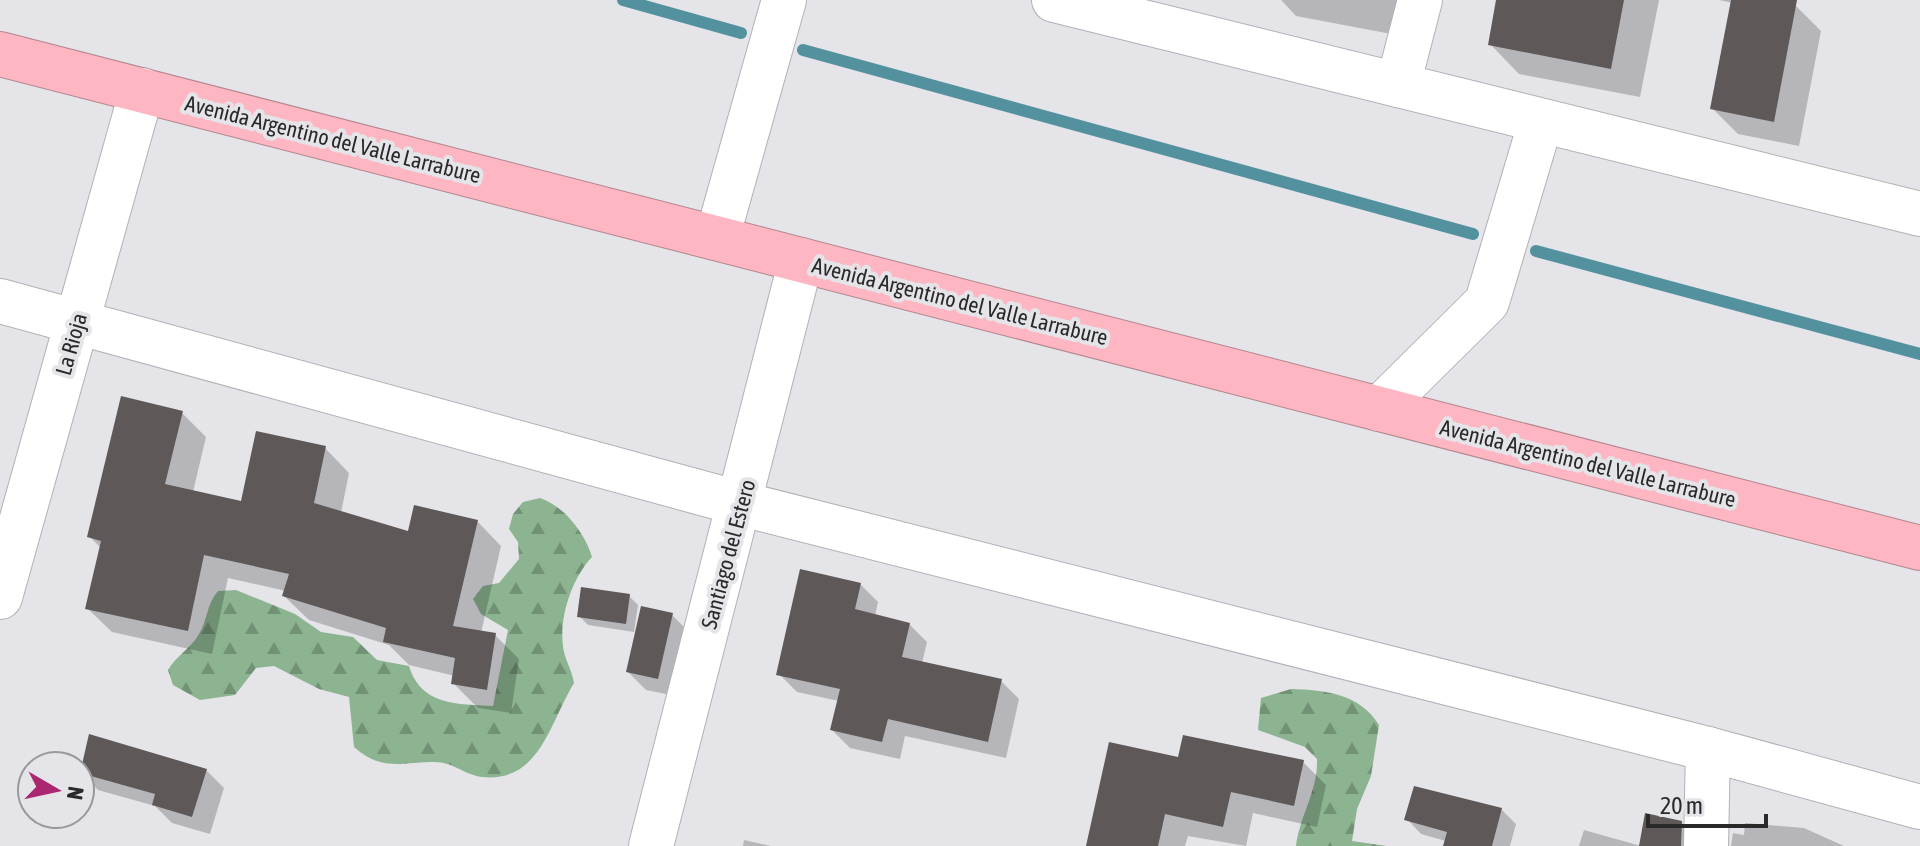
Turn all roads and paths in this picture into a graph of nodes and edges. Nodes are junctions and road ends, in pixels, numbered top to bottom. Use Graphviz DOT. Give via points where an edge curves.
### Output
graph roads {
  1 [pos="784,0"];
  2 [pos="1054,0"];
  3 [pos="1420,0"];
  4 [pos="0,54"];
  5 [pos="1398,85"];
  6 [pos="142,90"];
  7 [pos="1541,121"];
  8 [pos="1920,214"];
  9 [pos="717,238"];
  10 [pos="801,260"];
  11 [pos="0,301"];
  12 [pos="77,321"];
  13 [pos="1379,409"];
  14 [pos="742,504"];
  15 [pos="1920,548"];
  16 [pos="0,597"];
  17 [pos="1708,749"];
  18 [pos="1920,807"];
  19 [pos="651,846"];
  20 [pos="1706,846"];
  1 -- 9 [label="street"];
  2 -- 5 [label="street"];
  3 -- 5 [label="street"];
  4 -- 6 [label="highway, Avenida Argentino del Valle Larrabure"];
  5 -- 7 [label="street"];
  6 -- 9 [label="highway, Avenida Argentino del Valle Larrabure"];
  6 -- 12 [label="street, La Rioja"];
  7 -- 8 [label="street"];
  7 -- 13 [label="street" via="1487,302"];
  9 -- 10 [label="highway, Avenida Argentino del Valle Larrabure"];
  10 -- 13 [label="highway, Avenida Argentino del Valle Larrabure"];
  10 -- 14 [label="street, Santiago del Estero"];
  11 -- 12 [label="street"];
  12 -- 14 [label="street"];
  12 -- 16 [label="street, La Rioja"];
  13 -- 15 [label="highway, Avenida Argentino del Valle Larrabure"];
  14 -- 17 [label="street"];
  14 -- 19 [label="street, Santiago del Estero"];
  17 -- 18 [label="street"];
  17 -- 20 [label="street"];
}
